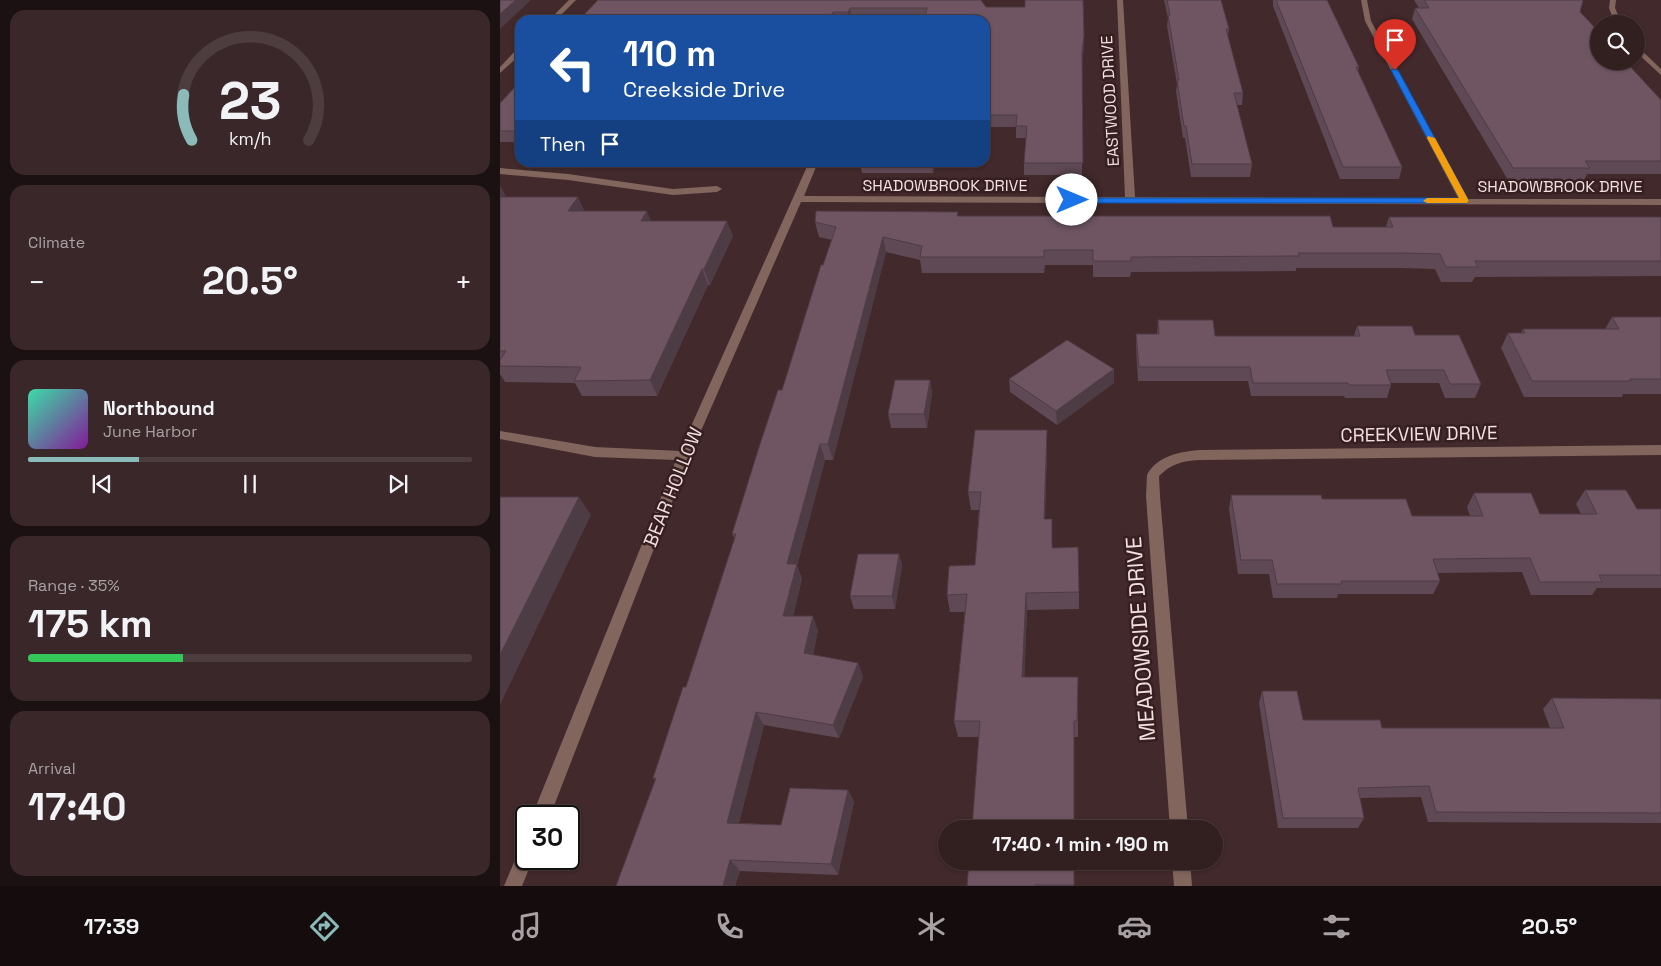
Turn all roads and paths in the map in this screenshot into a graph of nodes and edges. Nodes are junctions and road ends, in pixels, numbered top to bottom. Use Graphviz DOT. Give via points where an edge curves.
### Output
graph roads {
  1 [pos="572,0"];
  2 [pos="1120,0"];
  3 [pos="1364,0"];
  4 [pos="1613,0"];
  5 [pos="557,15"];
  6 [pos="1615,15"];
  7 [pos="515,56"];
  8 [pos="1645,56"];
  9 [pos="500,71"];
  10 [pos="1661,73"];
  11 [pos="812,167"];
  12 [pos="500,171"];
  13 [pos="717,189"];
  14 [pos="799,199"];
  15 [pos="1130,200"];
  16 [pos="1464,201"];
  17 [pos="1661,202"];
  18 [pos="500,435"];
  19 [pos="1661,450"];
  20 [pos="684,456"];
  21 [pos="1176,456"];
  22 [pos="545,805"];
  23 [pos="1178,820"];
  24 [pos="520,870"];
  25 [pos="1182,870"];
  26 [pos="513,886"];
  27 [pos="1183,886"];
  1 -- 5 [label="street"];
  2 -- 15 [label="street, EASTWOOD DRIVE"];
  3 -- 16 [label="street" via="1368,21"];
  4 -- 6 [label="street"];
  7 -- 9 [label="street"];
  8 -- 10 [label="street"];
  11 -- 14 [label="street, BEAR HOLLOW"];
  12 -- 13 [label="street" via="568,176 673,192"];
  14 -- 15 [label="street, SHADOWBROOK DRIVE"];
  14 -- 20 [label="street, BEAR HOLLOW"];
  15 -- 16 [label="street, SHADOWBROOK DRIVE"];
  16 -- 17 [label="street, SHADOWBROOK DRIVE"];
  18 -- 20 [label="street" via="595,452"];
  19 -- 21 [label="street, CREEKVIEW DRIVE"];
  20 -- 22 [label="street, BEAR HOLLOW"];
  21 -- 23 [label="street, MEADOWSIDE DRIVE" via="1153,475 1153,496"];
  24 -- 26 [label="street"];
  25 -- 27 [label="street"];
}
